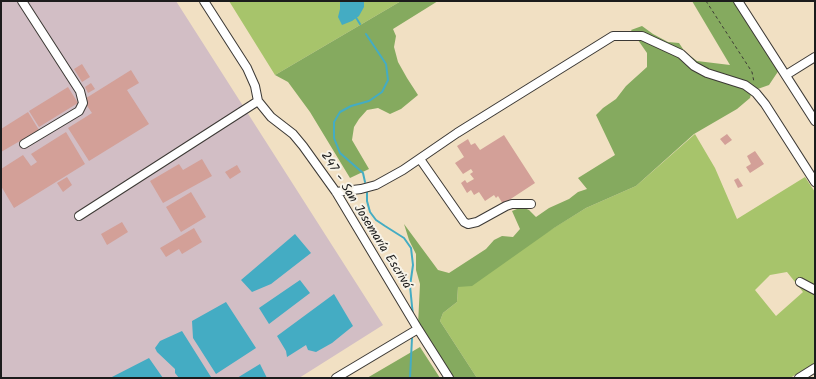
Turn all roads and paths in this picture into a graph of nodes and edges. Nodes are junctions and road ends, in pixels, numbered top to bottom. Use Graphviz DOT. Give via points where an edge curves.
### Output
graph roads {
  1 [pos="22,1"];
  2 [pos="204,1"];
  3 [pos="706,1"];
  4 [pos="738,1"];
  5 [pos="815,57"];
  6 [pos="786,75"];
  7 [pos="756,93"];
  8 [pos="258,101"];
  9 [pos="815,121"];
  10 [pos="24,144"];
  11 [pos="420,159"];
  12 [pos="815,182"];
  13 [pos="336,192"];
  14 [pos="531,204"];
  15 [pos="78,216"];
  16 [pos="800,282"];
  17 [pos="815,290"];
  18 [pos="418,329"];
  19 [pos="815,368"];
  20 [pos="336,378"];
  21 [pos="449,378"];
  22 [pos="799,378"];
  1 -- 10 [label="street" via="80,91 83,103 79,112"];
  2 -- 8 [label="street, 247 - San Josemaría Escrivá" via="247,68"];
  3 -- 7 [label="path" via="752,72"];
  4 -- 6 [label="street"];
  5 -- 6 [label="street"];
  6 -- 9 [label="street"];
  7 -- 11 [label="street" via="745,85 707,73 694,66 682,54 642,36 613,36 457,133"];
  7 -- 12 [label="street"];
  8 -- 13 [label="street, 247 - San Josemaría Escrivá" via="271,117 293,134"];
  8 -- 15 [label="street"];
  11 -- 13 [label="street" via="376,185"];
  11 -- 14 [label="street" via="464,222 468,224 512,204"];
  13 -- 18 [label="street, 247 - San Josemaría Escrivá"];
  16 -- 17 [label="street"];
  18 -- 20 [label="street"];
  18 -- 21 [label="street, 247 - San Josemaría Escrivá"];
  19 -- 22 [label="street"];
}
